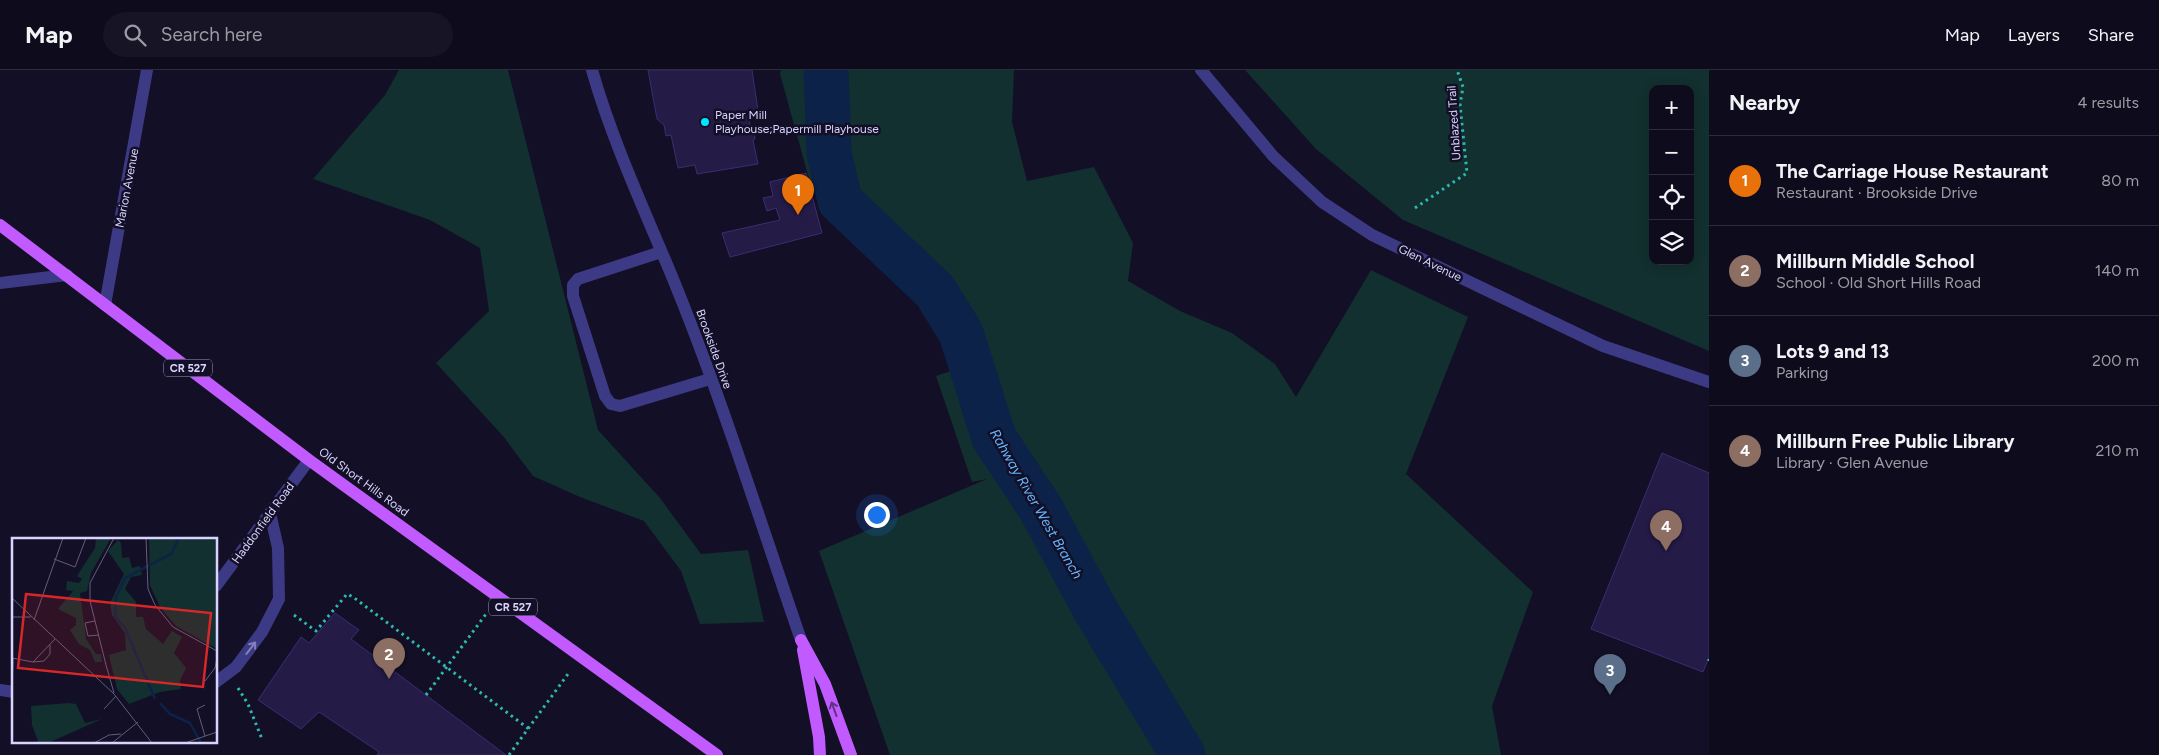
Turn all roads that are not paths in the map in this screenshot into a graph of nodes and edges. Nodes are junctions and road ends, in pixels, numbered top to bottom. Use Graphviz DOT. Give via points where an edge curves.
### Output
graph roads {
  1 [pos="147,70"];
  2 [pos="592,70"];
  3 [pos="1201,70"];
  4 [pos="0,225"];
  5 [pos="661,252"];
  6 [pos="67,275"];
  7 [pos="0,283"];
  8 [pos="104,305"];
  9 [pos="710,379"];
  10 [pos="1709,382"];
  11 [pos="309,460"];
  12 [pos="270,513"];
  13 [pos="218,583"];
  14 [pos="801,640"];
  15 [pos="218,680"];
  16 [pos="718,755"];
  17 [pos="820,755"];
  18 [pos="851,755"];
  1 -- 8 [label="street, Marion Avenue"];
  2 -- 5 [label="street, Brookside Drive"];
  3 -- 10 [label="street, Glen Avenue" via="1273,156 1322,202 1372,235 1602,346"];
  4 -- 6 [label="main road, Old Short Hills Road / CR 527"];
  5 -- 9 [label="street, Brookside Drive"];
  5 -- 9 [label="street" via="578,279 573,285 573,296 605,396 611,404 620,406"];
  6 -- 7 [label="street"];
  6 -- 8 [label="main road, Old Short Hills Road / CR 527"];
  8 -- 11 [label="main road, Old Short Hills Road / CR 527"];
  9 -- 14 [label="street, Brookside Drive"];
  11 -- 12 [label="street, Haddonfield Road"];
  11 -- 16 [label="main road, Old Short Hills Road / CR 527"];
  12 -- 13 [label="street, Haddonfield Road"];
  15 -- 12 [label="street, one-way" via="236,667 262,632 279,599 278,548"];
  14 -- 17 [label="main road, Brookside Drive"];
  18 -- 14 [label="main road, Brookside Drive, one-way" via="826,684"];
}
